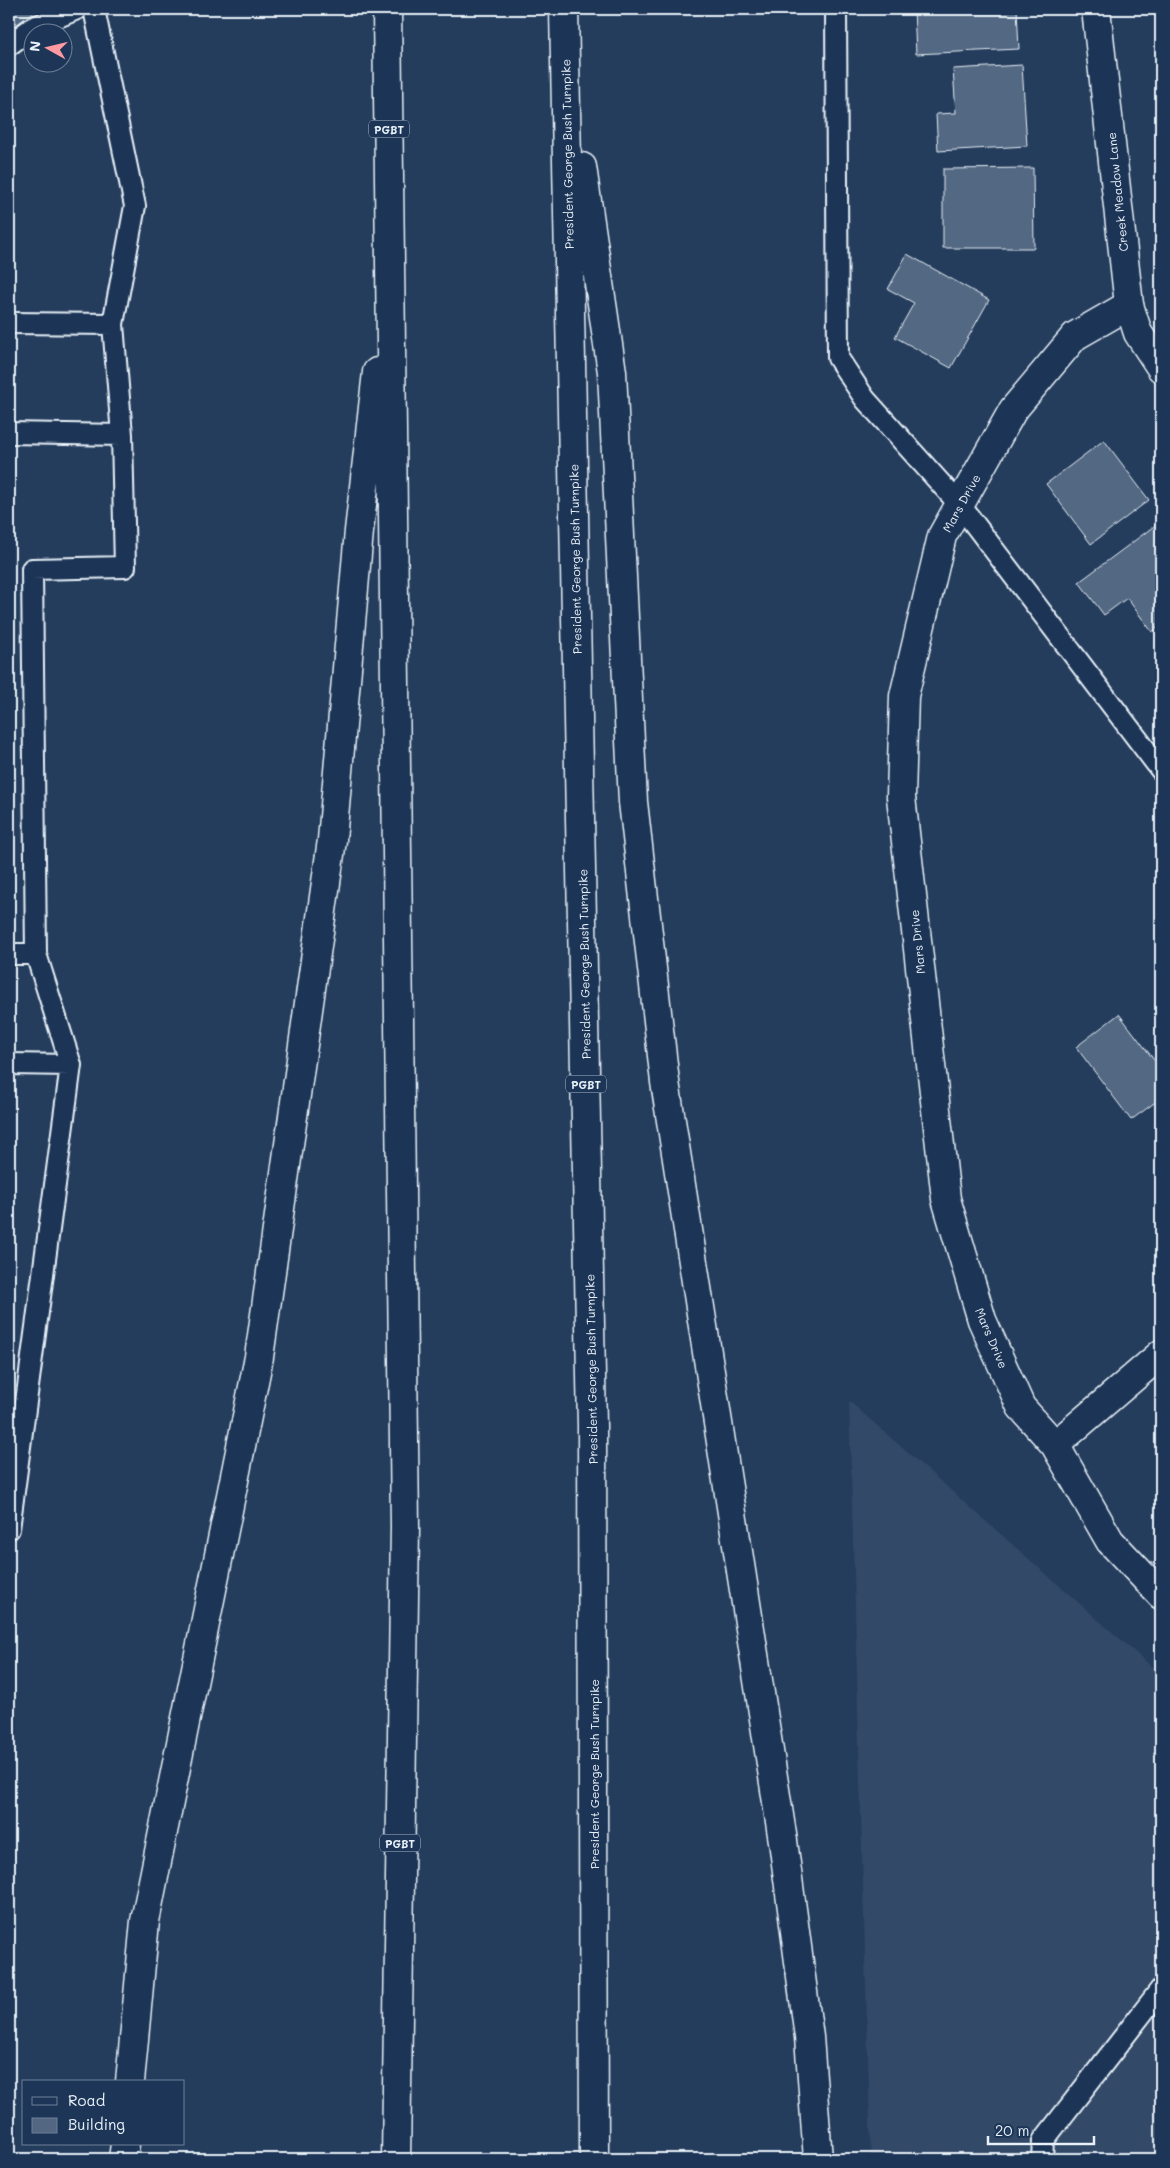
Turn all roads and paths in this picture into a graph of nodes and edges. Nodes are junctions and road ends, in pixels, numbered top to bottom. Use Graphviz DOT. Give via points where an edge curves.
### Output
graph roads {
  1 [pos="77,9"];
  2 [pos="94,9"];
  3 [pos="387,9"];
  4 [pos="564,9"];
  5 [pos="836,9"];
  6 [pos="1096,9"];
  7 [pos="9,45"];
  8 [pos="565,50"];
  9 [pos="390,249"];
  10 [pos="1129,305"];
  11 [pos="9,323"];
  12 [pos="113,324"];
  13 [pos="1161,368"];
  14 [pos="9,433"];
  15 [pos="122,436"];
  16 [pos="960,504"];
  17 [pos="1161,770"];
  18 [pos="9,954"];
  19 [pos="36,954"];
  20 [pos="9,1064"];
  21 [pos="71,1064"];
  22 [pos="1161,1354"];
  23 [pos="1055,1445"];
  24 [pos="9,1529"];
  25 [pos="1161,1595"];
  26 [pos="1161,1989"];
  27 [pos="130,2080"];
  28 [pos="125,2146"];
  29 [pos="123,2159"];
  30 [pos="396,2159"];
  31 [pos="594,2159"];
  32 [pos="818,2159"];
  33 [pos="1042,2159"];
  1 -- 7 [label="lane" via="32,28"];
  2 -- 12 [label="lane" via="135,206"];
  3 -- 9 [label="main road, PGBT"];
  4 -- 8 [label="main road, President George Bush Turnpike / PGBT"];
  5 -- 16 [label="lane" via="838,358 864,399"];
  6 -- 10 [label="main road, Creek Meadow Lane"];
  8 -- 31 [label="main road, President George Bush Turnpike / PGBT" via="592,1406"];
  8 -- 32 [label="main road" via="612,372 633,802 665,1082 783,1841 810,2037"];
  9 -- 27 [label="main road" via="332,840 260,1347 145,1922"];
  9 -- 30 [label="main road, PGBT" via="405,1517"];
  10 -- 13 [label="main road, Creek Meadow Lane" via="1138,333"];
  10 -- 16 [label="main road, Mars Drive" via="1075,336 1012,410"];
  11 -- 12 [label="lane"];
  12 -- 15 [label="lane"];
  14 -- 15 [label="lane"];
  15 -- 19 [label="lane" via="124,567 32,570"];
  16 -- 17 [label="lane"];
  16 -- 23 [label="main road, Mars Drive" via="942,536 904,696 901,796 946,1199 982,1320 1021,1407"];
  18 -- 19 [label="lane"];
  19 -- 21 [label="lane"];
  20 -- 21 [label="lane"];
  21 -- 24 [label="lane"];
  22 -- 23 [label="main road"];
  23 -- 25 [label="main road, Mars Drive" via="1110,1541"];
  26 -- 33 [label="lane" via="1043,2141"];
  28 -- 29 [label="main road"];
}
